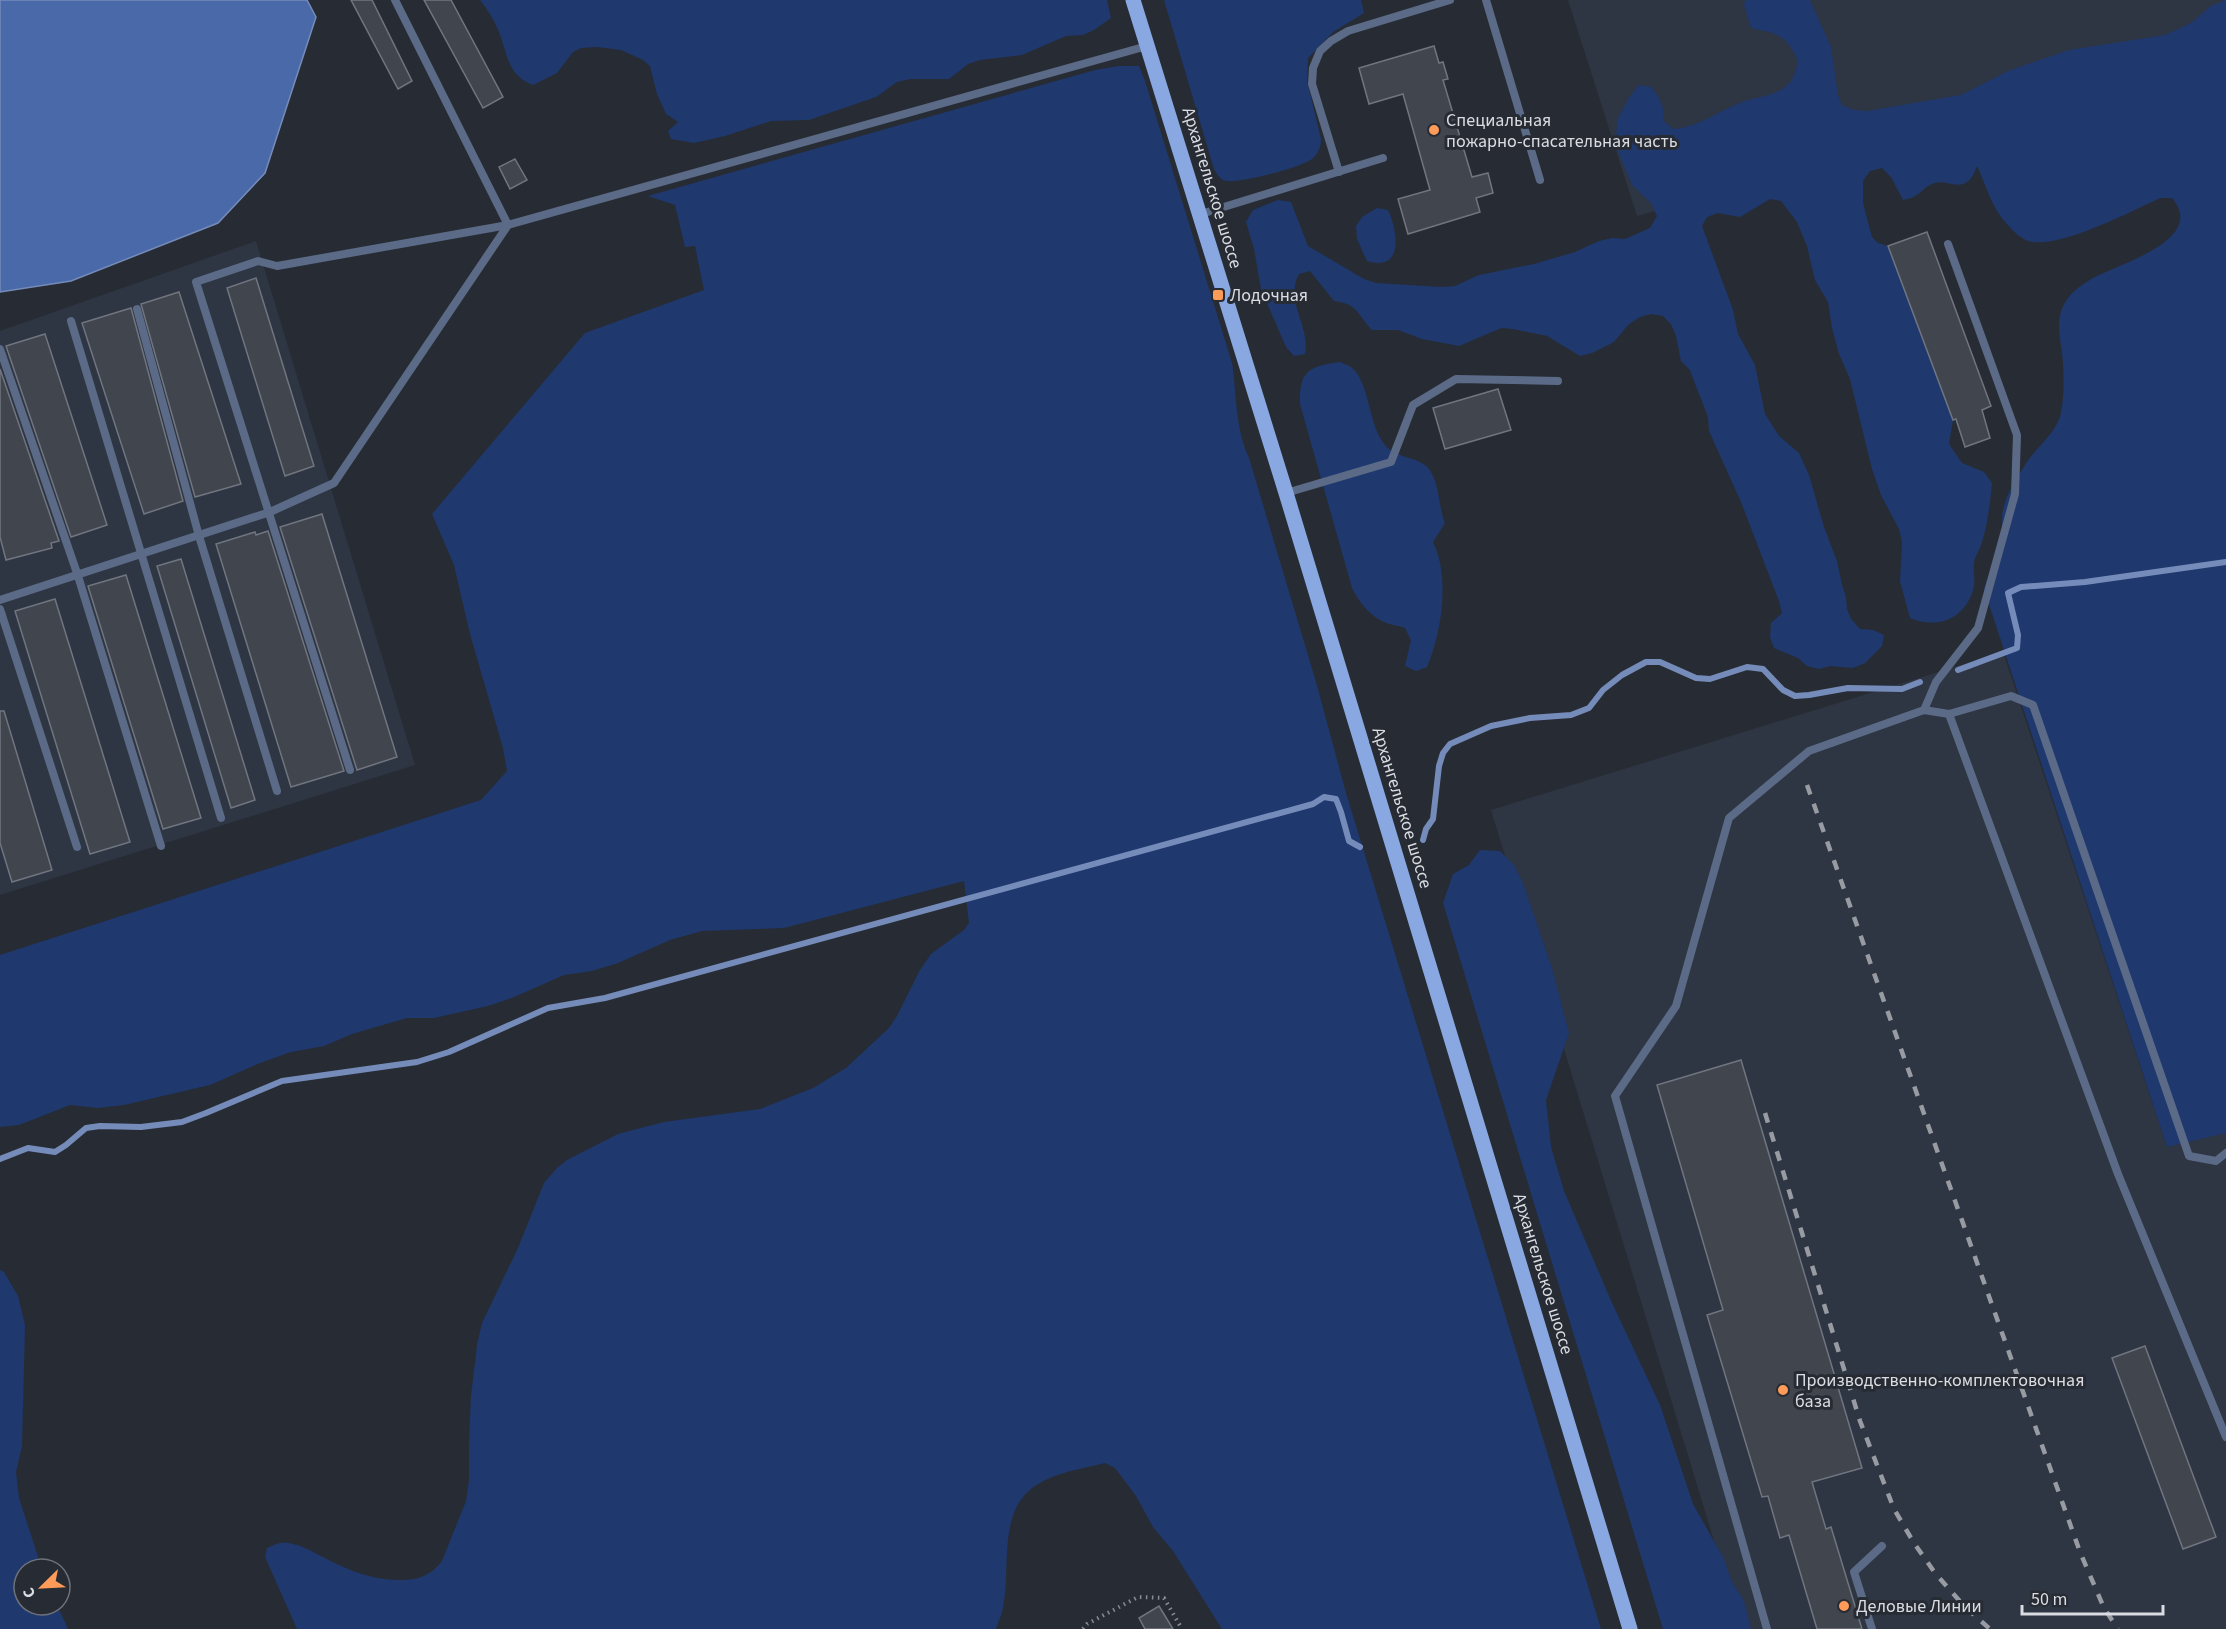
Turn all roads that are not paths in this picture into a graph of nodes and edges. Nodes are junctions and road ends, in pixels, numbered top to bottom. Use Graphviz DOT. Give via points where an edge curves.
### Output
graph roads {
  1 [pos="395,0"];
  2 [pos="1133,0"];
  3 [pos="1450,0"];
  4 [pos="1486,0"];
  5 [pos="1147,46"];
  6 [pos="1383,158"];
  7 [pos="1339,172"];
  8 [pos="1540,180"];
  9 [pos="1201,214"];
  10 [pos="508,225"];
  11 [pos="1948,244"];
  12 [pos="137,309"];
  13 [pos="71,321"];
  14 [pos="0,349"];
  15 [pos="1558,381"];
  16 [pos="1286,493"];
  17 [pos="270,513"];
  18 [pos="199,536"];
  19 [pos="142,555"];
  20 [pos="78,576"];
  21 [pos="0,600"];
  22 [pos="0,609"];
  23 [pos="1924,710"];
  24 [pos="1949,714"];
  25 [pos="350,770"];
  26 [pos="277,791"];
  27 [pos="221,818"];
  28 [pos="161,846"];
  29 [pos="77,847"];
  30 [pos="2226,1153"];
  31 [pos="2226,1437"];
  32 [pos="1882,1546"];
  33 [pos="1630,1629"];
  34 [pos="1767,1629"];
  35 [pos="1872,1629"];
  1 -- 10 [label="lane"];
  2 -- 5 [label="main road, Архангельское шоссе"];
  3 -- 7 [label="lane" via="1348,31 1320,51 1312,84"];
  4 -- 8 [label="lane"];
  5 -- 9 [label="main road, Архангельское шоссе"];
  5 -- 10 [label="lane"];
  6 -- 7 [label="lane"];
  7 -- 9 [label="lane"];
  9 -- 16 [label="main road, Архангельское шоссе"];
  10 -- 17 [label="lane" via="334,483"];
  10 -- 17 [label="lane" via="277,266 258,261 196,282"];
  11 -- 23 [label="lane" via="2017,435 2015,494 1978,627 1936,682"];
  12 -- 18 [label="lane"];
  13 -- 19 [label="lane"];
  14 -- 20 [label="lane"];
  15 -- 16 [label="lane" via="1456,379 1413,405 1391,462"];
  16 -- 33 [label="main road, Архангельское шоссе"];
  17 -- 18 [label="lane"];
  17 -- 25 [label="lane"];
  18 -- 19 [label="lane"];
  18 -- 26 [label="lane"];
  19 -- 20 [label="lane"];
  19 -- 27 [label="lane"];
  20 -- 21 [label="lane"];
  20 -- 28 [label="lane"];
  22 -- 29 [label="lane"];
  23 -- 24 [label="lane"];
  23 -- 34 [label="lane" via="1809,751 1729,819 1676,1006 1615,1096"];
  24 -- 30 [label="lane" via="2011,696 2033,705 2189,1156 2216,1161"];
  24 -- 31 [label="lane" via="2118,1174"];
  32 -- 35 [label="lane" via="1854,1572"];
}
